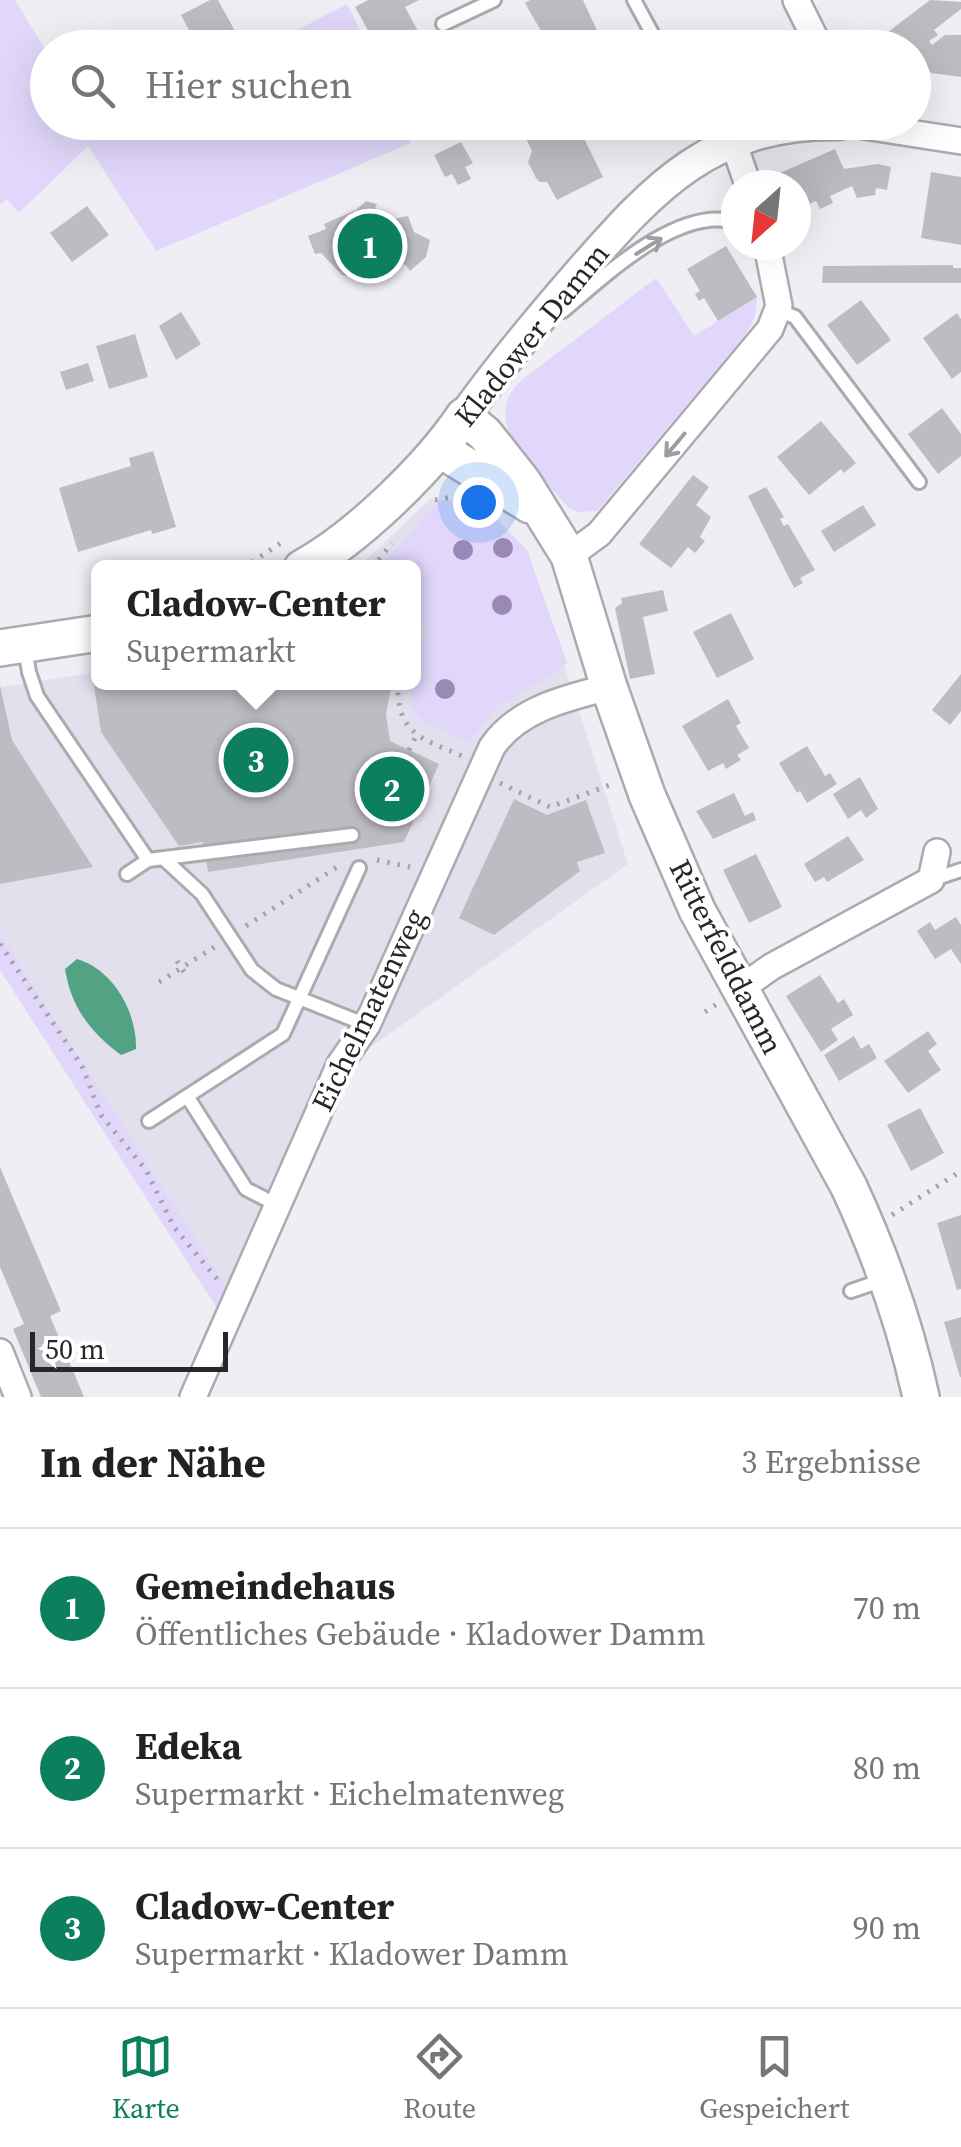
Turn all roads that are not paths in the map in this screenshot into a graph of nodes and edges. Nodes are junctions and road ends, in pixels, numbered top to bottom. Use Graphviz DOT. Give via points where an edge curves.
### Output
graph roads {
  1 [pos="494,0"];
  2 [pos="634,0"];
  3 [pos="796,0"];
  4 [pos="443,24"];
  5 [pos="650,30"];
  6 [pos="811,30"];
  7 [pos="931,137"];
  8 [pos="713,140"];
  9 [pos="718,140"];
  10 [pos="961,141"];
  11 [pos="738,170"];
  12 [pos="721,218"];
  13 [pos="771,260"];
  14 [pos="777,310"];
  15 [pos="518,342"];
  16 [pos="464,416"];
  17 [pos="441,450"];
  18 [pos="919,482"];
  19 [pos="542,514"];
  20 [pos="569,556"];
  21 [pos="314,560"];
  22 [pos="91,633"];
  23 [pos="12,646"];
  24 [pos="609,687"];
  25 [pos="352,834"];
  26 [pos="937,852"];
  27 [pos="163,858"];
  28 [pos="148,860"];
  29 [pos="359,868"];
  30 [pos="961,870"];
  31 [pos="127,874"];
  32 [pos="931,880"];
  33 [pos="740,988"];
  34 [pos="300,998"];
  35 [pos="366,1025"];
  36 [pos="187,1096"];
  37 [pos="149,1121"];
  38 [pos="279,1206"];
  39 [pos="889,1278"];
  40 [pos="850,1291"];
  41 [pos="0,1352"];
  42 [pos="18,1397"];
  43 [pos="193,1397"];
  44 [pos="921,1397"];
  1 -- 4 [label="lane"];
  2 -- 5 [label="lane"];
  3 -- 6 [label="street"];
  7 -- 10 [label="street"];
  8 -- 15 [label="street, Kladower Damm" via="638,206"];
  9 -- 11 [label="street"];
  15 -- 12 [label="lane, one-way" via="678,228"];
  13 -- 14 [label="street"];
  14 -- 18 [label="lane" via="795,317"];
  14 -- 20 [label="street, one-way" via="725,386 599,534"];
  15 -- 16 [label="street, Kladower Damm"];
  16 -- 17 [label="main road, Kladower Damm"];
  16 -- 19 [label="main road, Ritterfelddamm" via="492,443"];
  17 -- 19 [label="main road, Ritterfelddamm"];
  17 -- 21 [label="main road, Kladower Damm" via="348,538"];
  19 -- 20 [label="main road, Ritterfelddamm"];
  20 -- 24 [label="main road, Ritterfelddamm"];
  22 -- 23 [label="main road"];
  23 -- 28 [label="lane" via="37,696"];
  24 -- 33 [label="main road, Ritterfelddamm" via="696,910"];
  24 -- 35 [label="street, Eichelmatenweg" via="525,714 503,731"];
  25 -- 27 [label="lane"];
  26 -- 32 [label="street"];
  27 -- 28 [label="lane"];
  27 -- 34 [label="lane" via="202,894 262,980"];
  28 -- 31 [label="lane"];
  29 -- 34 [label="lane"];
  30 -- 32 [label="lane"];
  32 -- 33 [label="street"];
  33 -- 39 [label="main road, Ritterfelddamm" via="850,1187"];
  34 -- 35 [label="lane"];
  34 -- 36 [label="lane" via="284,1034"];
  35 -- 38 [label="street, Eichelmatenweg" via="340,1064"];
  36 -- 37 [label="lane"];
  36 -- 38 [label="lane" via="246,1188"];
  38 -- 43 [label="street, Eichelmatenweg"];
  39 -- 40 [label="lane"];
  39 -- 44 [label="main road, Ritterfelddamm"];
  41 -- 42 [label="street"];
}
